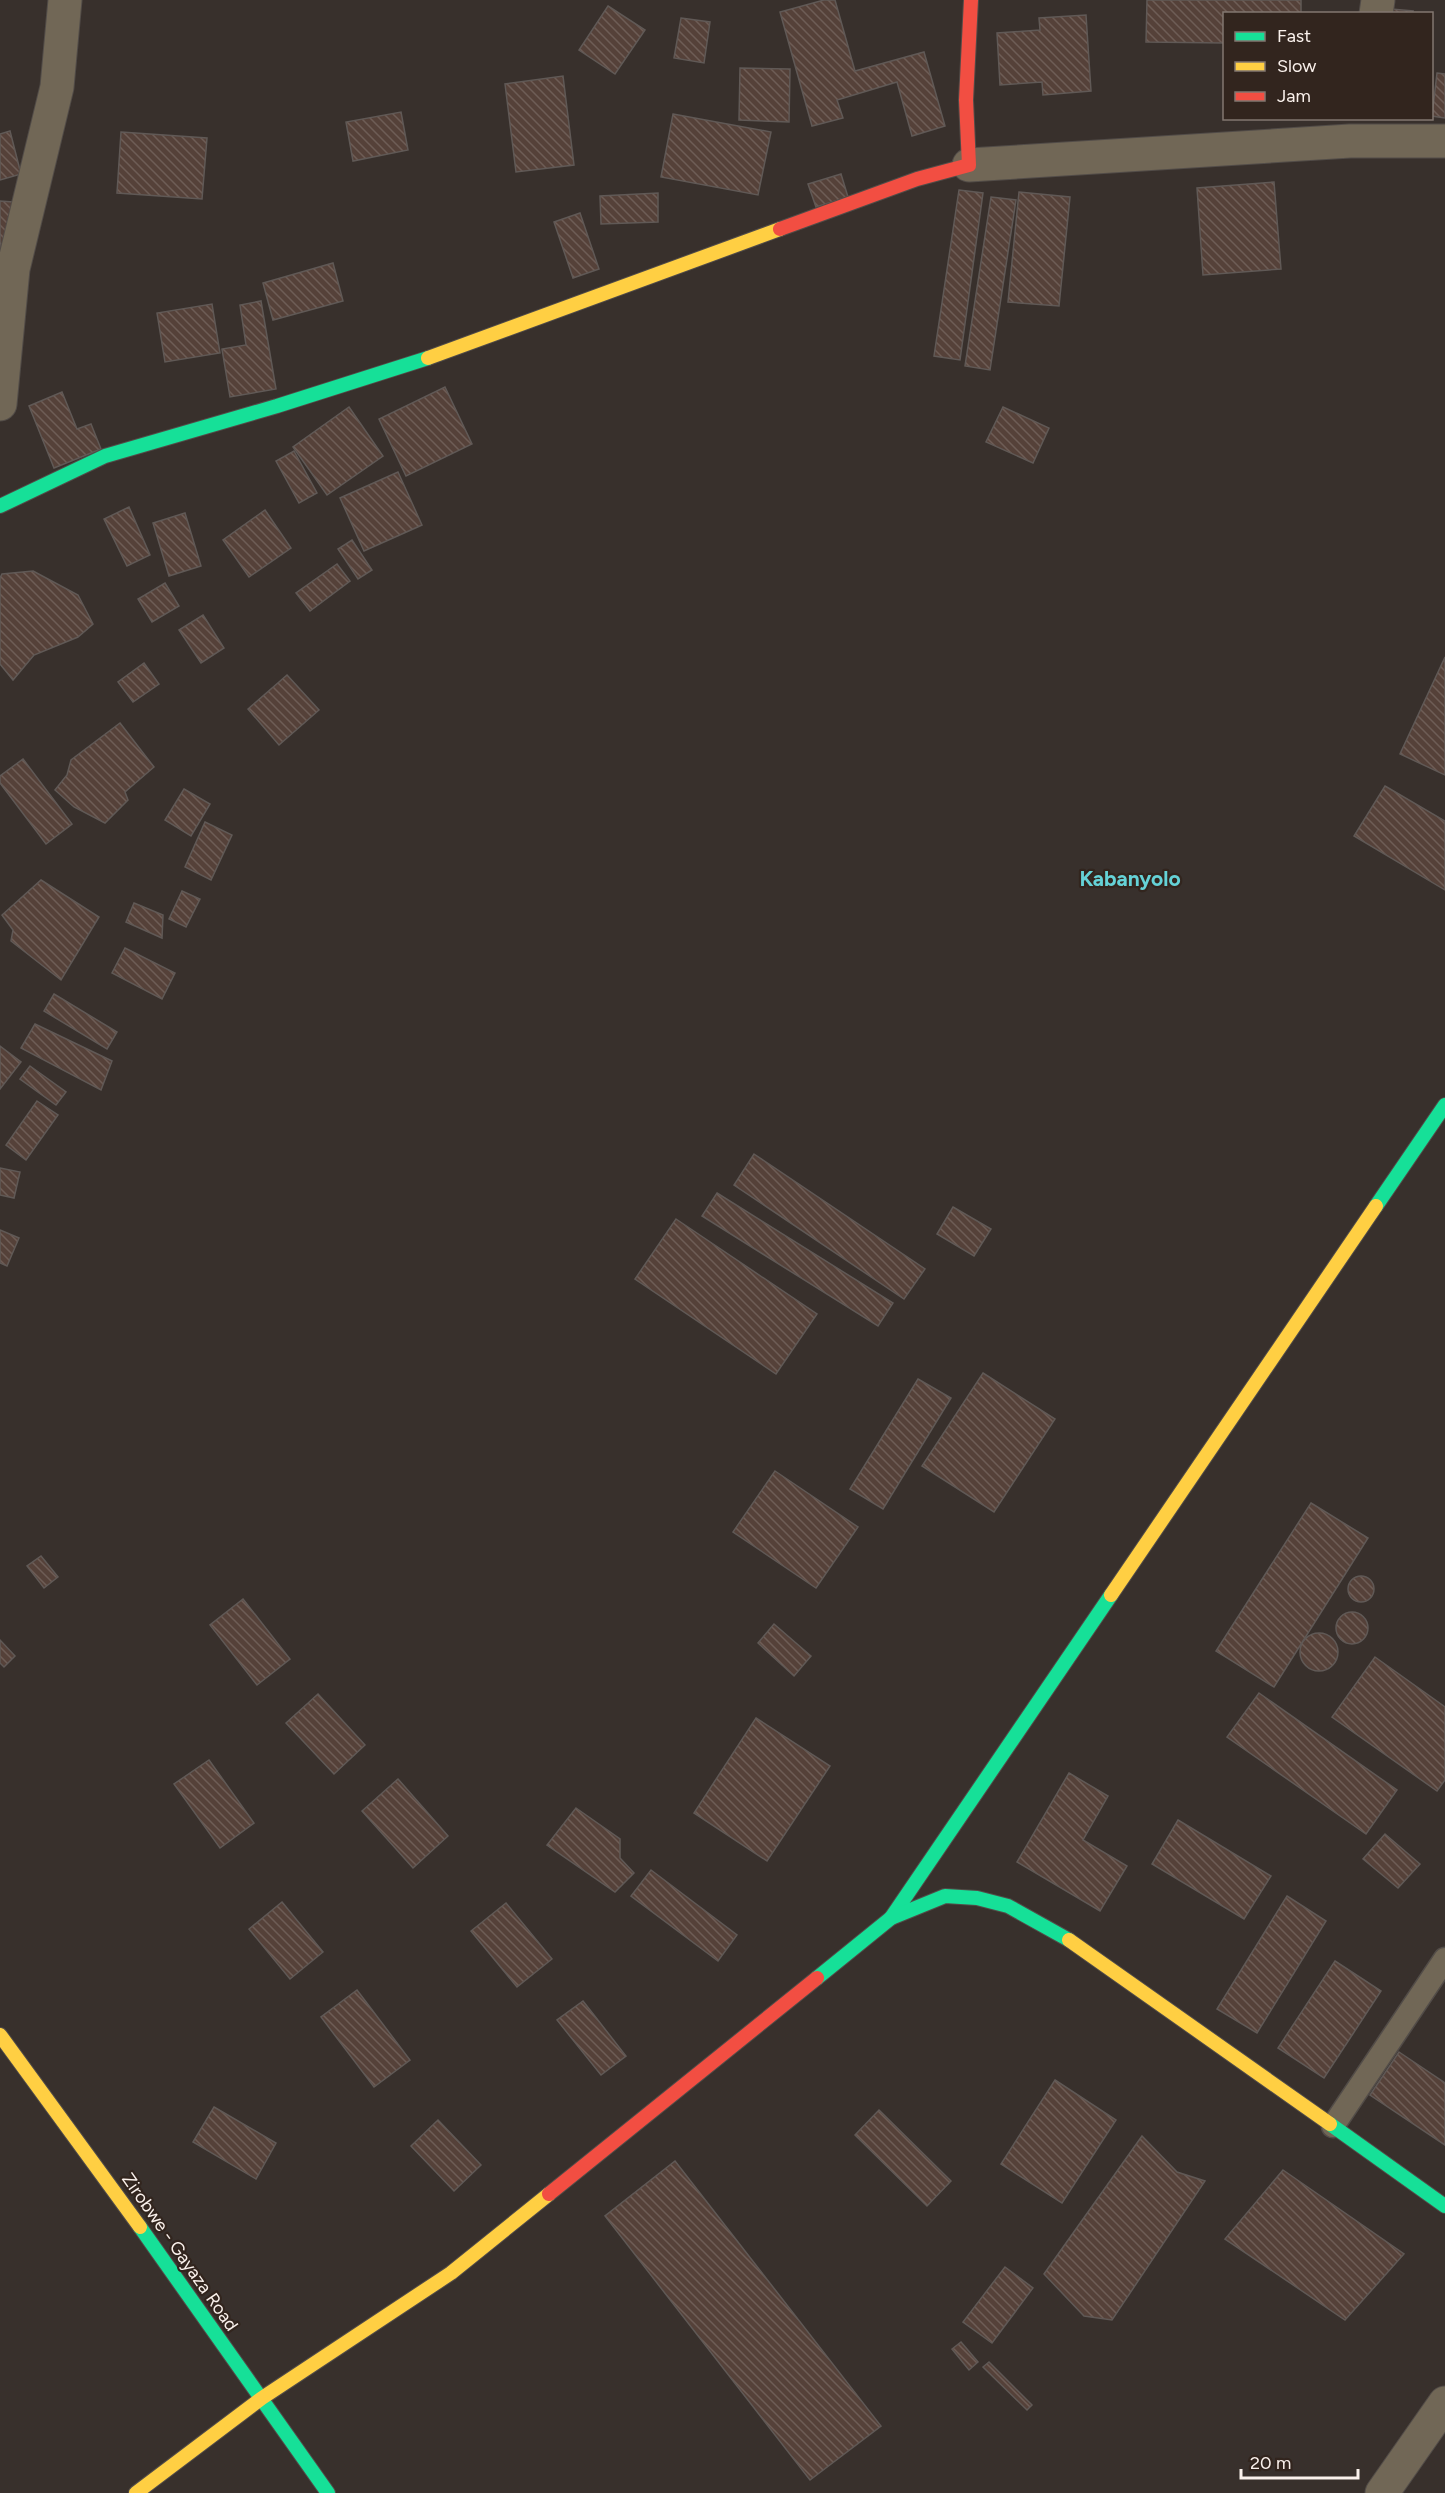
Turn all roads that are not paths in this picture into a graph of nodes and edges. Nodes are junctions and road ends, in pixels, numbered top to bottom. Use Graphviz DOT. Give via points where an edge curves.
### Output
graph roads {
  1 [pos="65,0"];
  2 [pos="971,0"];
  3 [pos="1352,130"];
  4 [pos="1445,141"];
  5 [pos="969,165"];
  6 [pos="0,404"];
  7 [pos="0,506"];
  8 [pos="1445,1105"];
  9 [pos="891,1918"];
  10 [pos="1445,1959"];
  11 [pos="0,2035"];
  12 [pos="1333,2127"];
  13 [pos="1445,2206"];
  14 [pos="262,2398"];
  15 [pos="1445,2403"];
  16 [pos="136,2493"];
  17 [pos="328,2493"];
  18 [pos="1382,2493"];
  1 -- 6 [label="street" via="57,87 13,269"];
  2 -- 5 [label="street" via="966,100"];
  3 -- 4 [label="street"];
  3 -- 5 [label="street"];
  5 -- 7 [label="street" via="917,179 445,353 105,456"];
  8 -- 9 [label="street"];
  9 -- 12 [label="street" via="945,1896 1008,1905 1074,1943"];
  9 -- 14 [label="street" via="451,2272"];
  10 -- 12 [label="lane"];
  11 -- 14 [label="street, Zirobwe - Gayaza Road"];
  12 -- 13 [label="street"];
  14 -- 16 [label="street"];
  14 -- 17 [label="street, Zirobwe - Gayaza Road"];
  15 -- 18 [label="street"];
}
